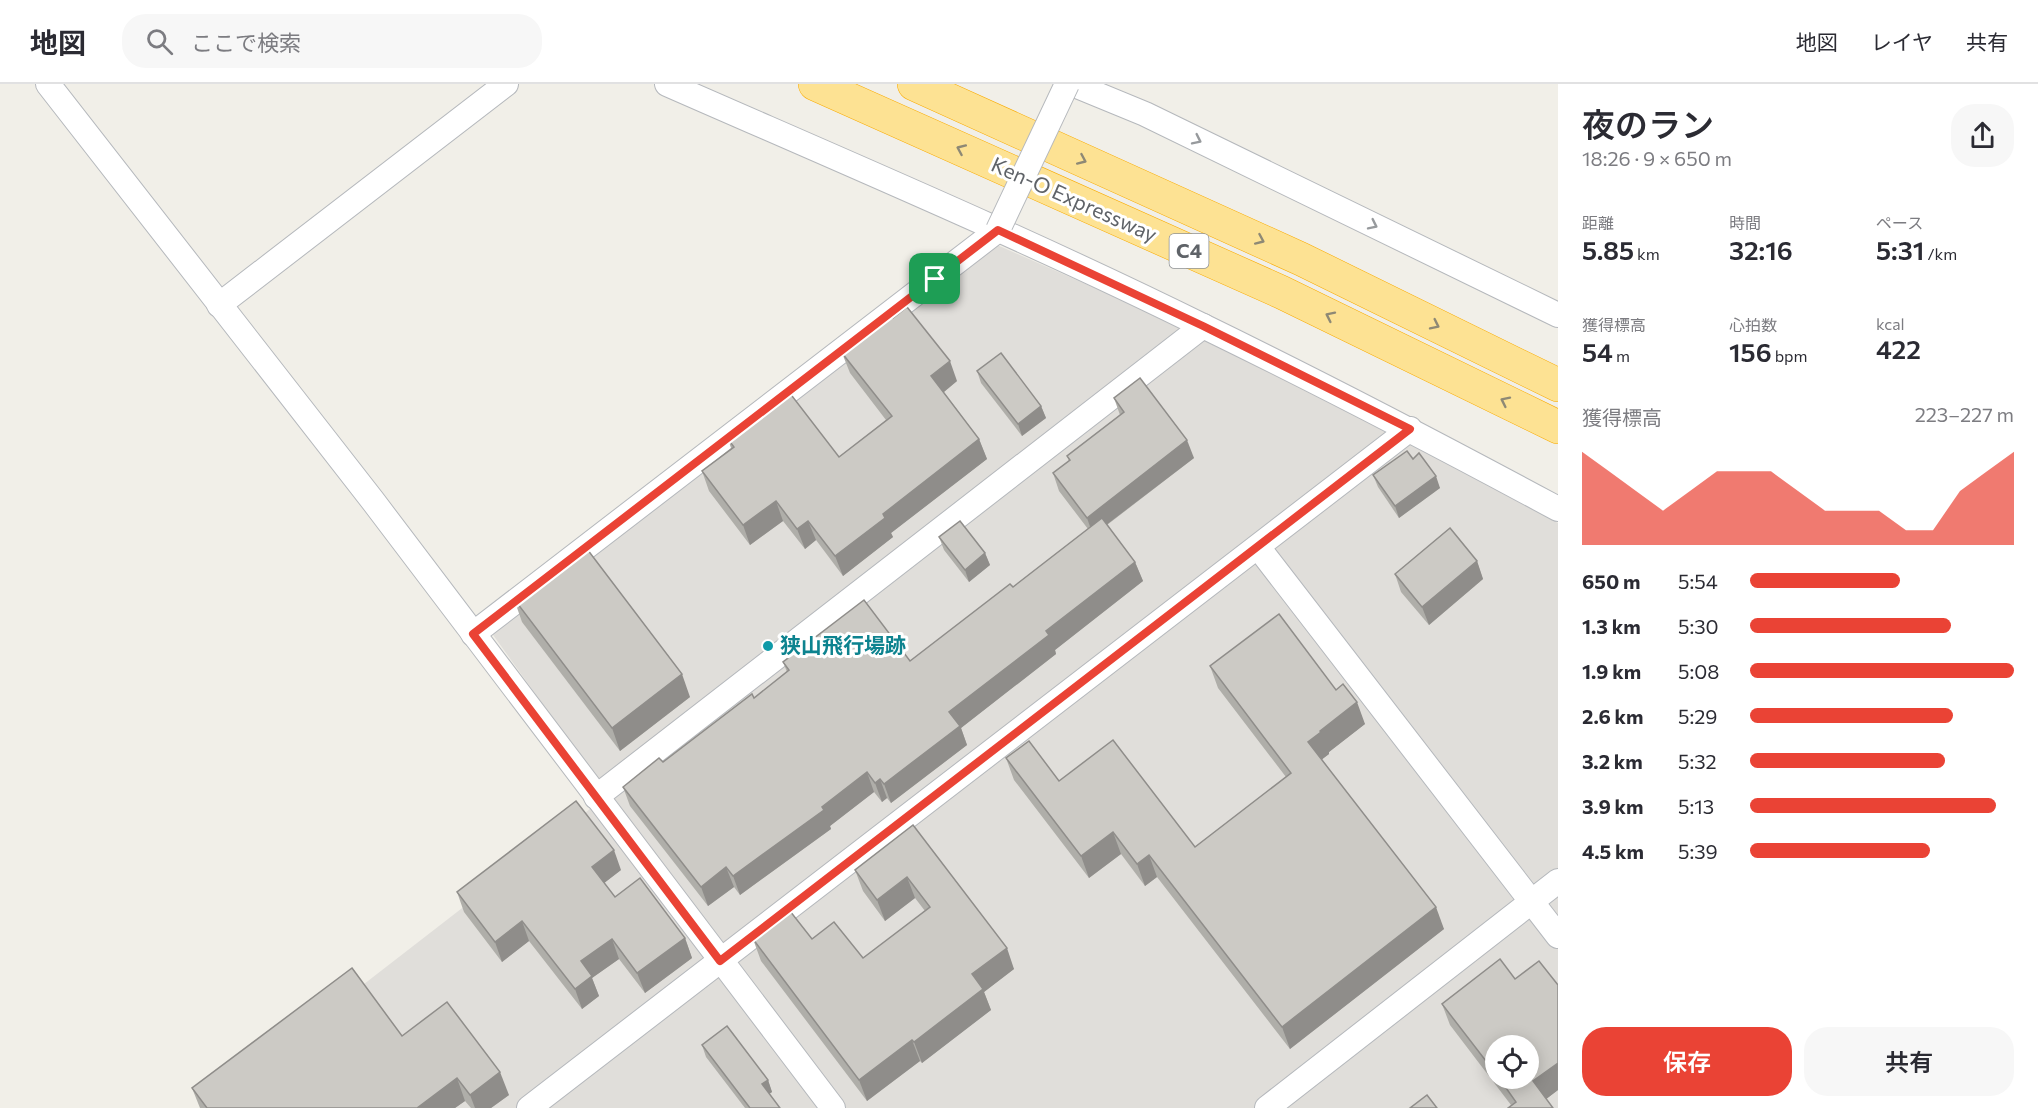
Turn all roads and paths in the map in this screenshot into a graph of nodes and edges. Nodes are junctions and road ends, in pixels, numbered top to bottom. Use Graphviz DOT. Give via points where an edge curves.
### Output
graph roads {
  1 [pos="48,84"];
  2 [pos="506,84"];
  3 [pos="667,84"];
  4 [pos="815,84"];
  5 [pos="914,84"];
  6 [pos="1066,84"];
  7 [pos="1072,84"];
  8 [pos="998,230"];
  9 [pos="219,305"];
  10 [pos="1558,315"];
  11 [pos="1203,326"];
  12 [pos="1558,385"];
  13 [pos="1558,427"];
  14 [pos="1410,429"];
  15 [pos="1558,509"];
  16 [pos="1257,547"];
  17 [pos="473,634"];
  18 [pos="596,797"];
  19 [pos="1558,881"];
  20 [pos="1531,901"];
  21 [pos="1558,936"];
  22 [pos="720,961"];
  23 [pos="529,1108"];
  24 [pos="833,1108"];
  25 [pos="1267,1108"];
  1 -- 9 [label="street"];
  2 -- 9 [label="street"];
  3 -- 8 [label="street"];
  13 -- 4 [label="highway, Ken-O Expressway / C4, one-way" via="1281,292"];
  5 -- 12 [label="highway, Ken-O Expressway / C4, one-way" via="1301,259"];
  6 -- 8 [label="street, bridge"];
  7 -- 10 [label="street, one-way" via="1145,114"];
  8 -- 11 [label="street"];
  8 -- 17 [label="street"];
  9 -- 17 [label="street"];
  11 -- 14 [label="street"];
  11 -- 18 [label="street"];
  14 -- 15 [label="street"];
  14 -- 16 [label="street"];
  16 -- 20 [label="street"];
  16 -- 22 [label="street"];
  17 -- 18 [label="street"];
  18 -- 22 [label="street"];
  19 -- 20 [label="street"];
  20 -- 21 [label="street"];
  20 -- 25 [label="street"];
  22 -- 23 [label="street"];
  22 -- 24 [label="street"];
}
